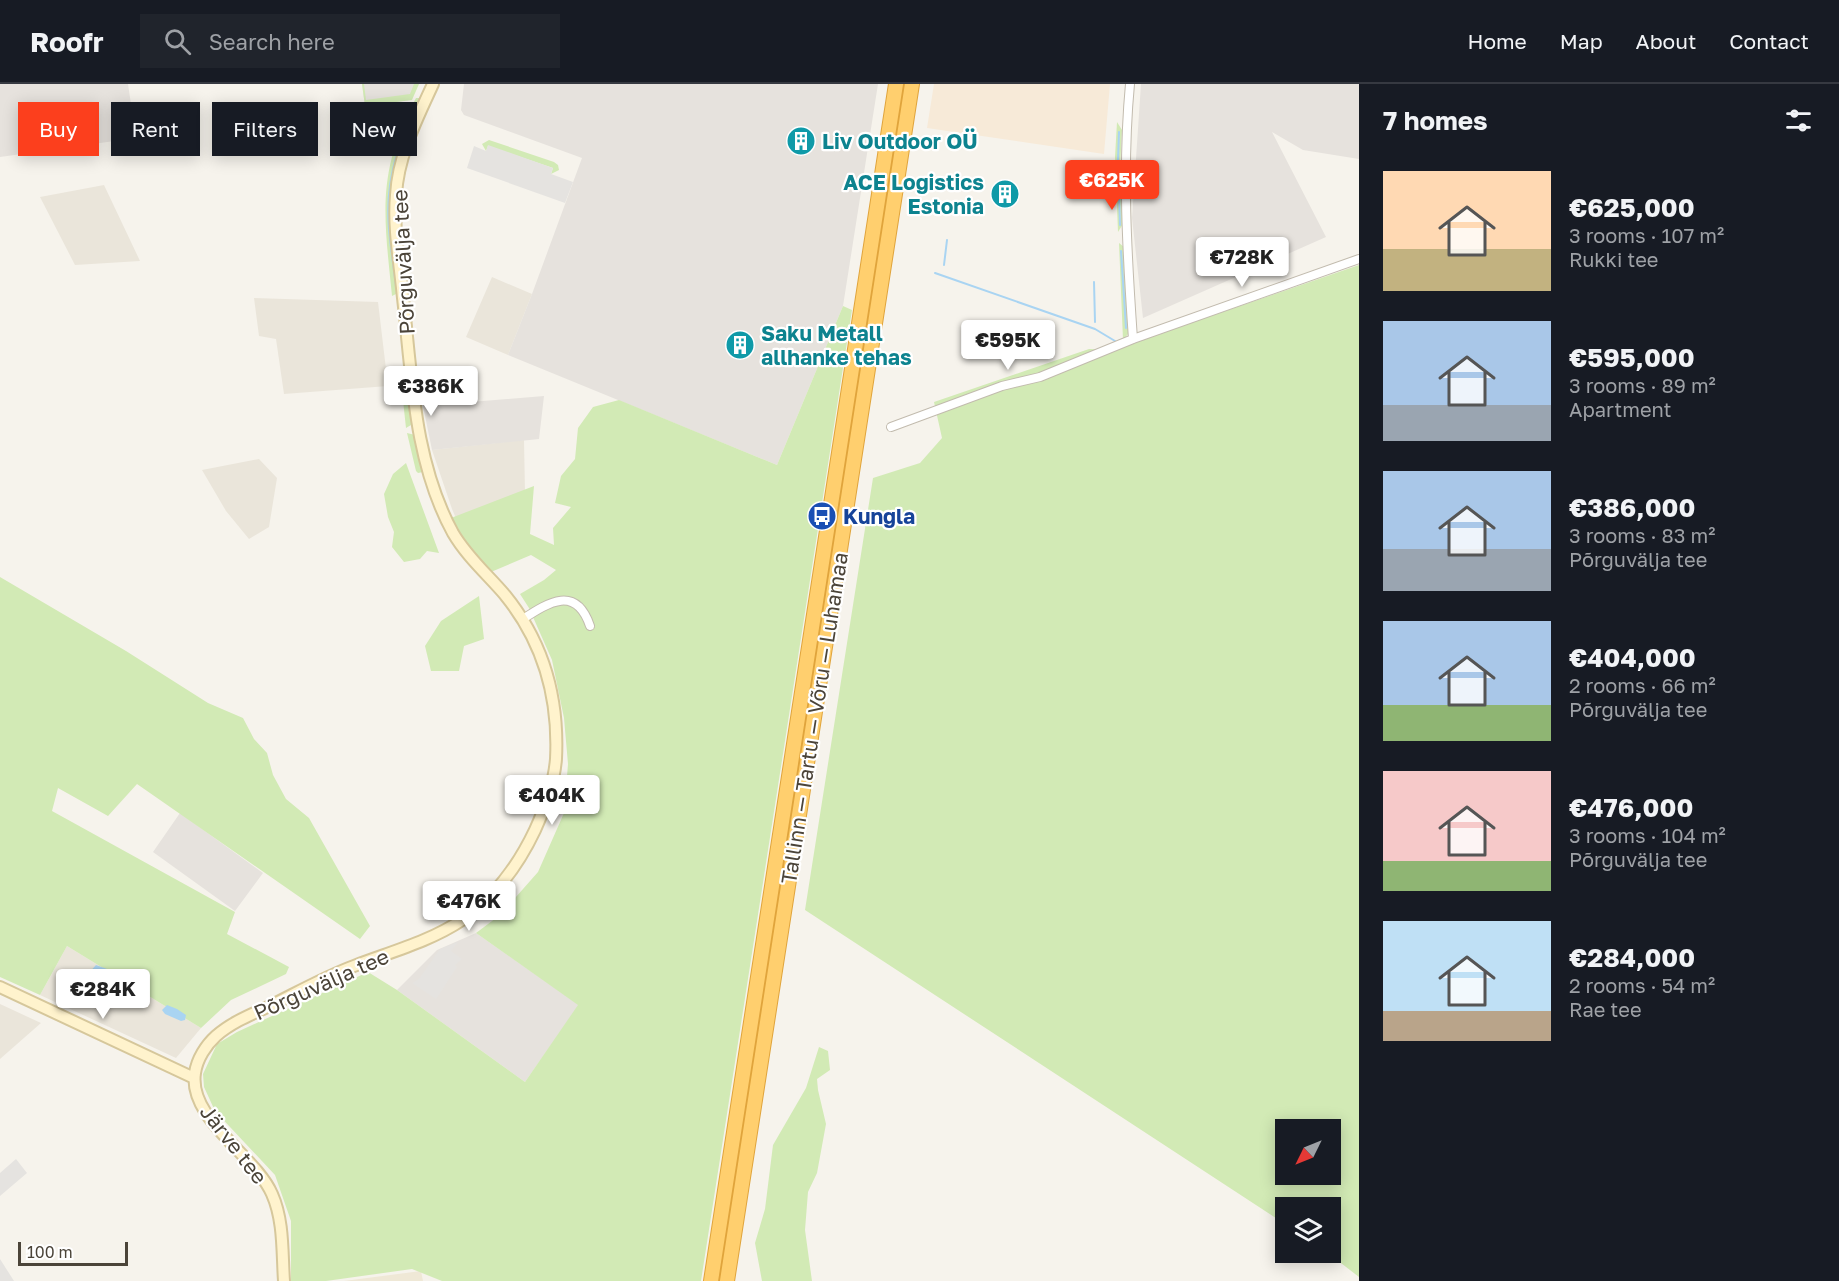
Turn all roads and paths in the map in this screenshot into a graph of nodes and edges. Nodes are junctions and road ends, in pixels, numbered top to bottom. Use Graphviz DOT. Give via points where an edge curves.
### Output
graph roads {
  1 [pos="433,84"];
  2 [pos="896,84"];
  3 [pos="912,84"];
  4 [pos="1130,84"];
  5 [pos="1359,259"];
  6 [pos="1133,339"];
  7 [pos="891,427"];
  8 [pos="523,619"];
  9 [pos="590,626"];
  10 [pos="0,987"];
  11 [pos="194,1078"];
  12 [pos="284,1281"];
  13 [pos="711,1281"];
  14 [pos="727,1281"];
  1 -- 8 [label="street, Põrguvälja tee" via="408,142 396,195 398,251 418,427 434,487 456,538"];
  2 -- 13 [label="highway, Tallinn — Tartu — Võru — Luhamaa"];
  3 -- 14 [label="highway, Tallinn — Tartu — Võru — Luhamaa"];
  4 -- 6 [label="street" via="1125,197"];
  5 -- 6 [label="street"];
  6 -- 7 [label="street" via="1040,377 1002,386"];
  8 -- 9 [label="street" via="561,600 580,608"];
  8 -- 11 [label="street, Põrguvälja tee" via="543,658 553,692 556,757 541,816 507,878 484,902 448,928 351,967 228,1027 205,1048"];
  10 -- 11 [label="street"];
  11 -- 12 [label="street, Järve tee" via="197,1096 210,1118 253,1164 272,1193 281,1229"];
}
